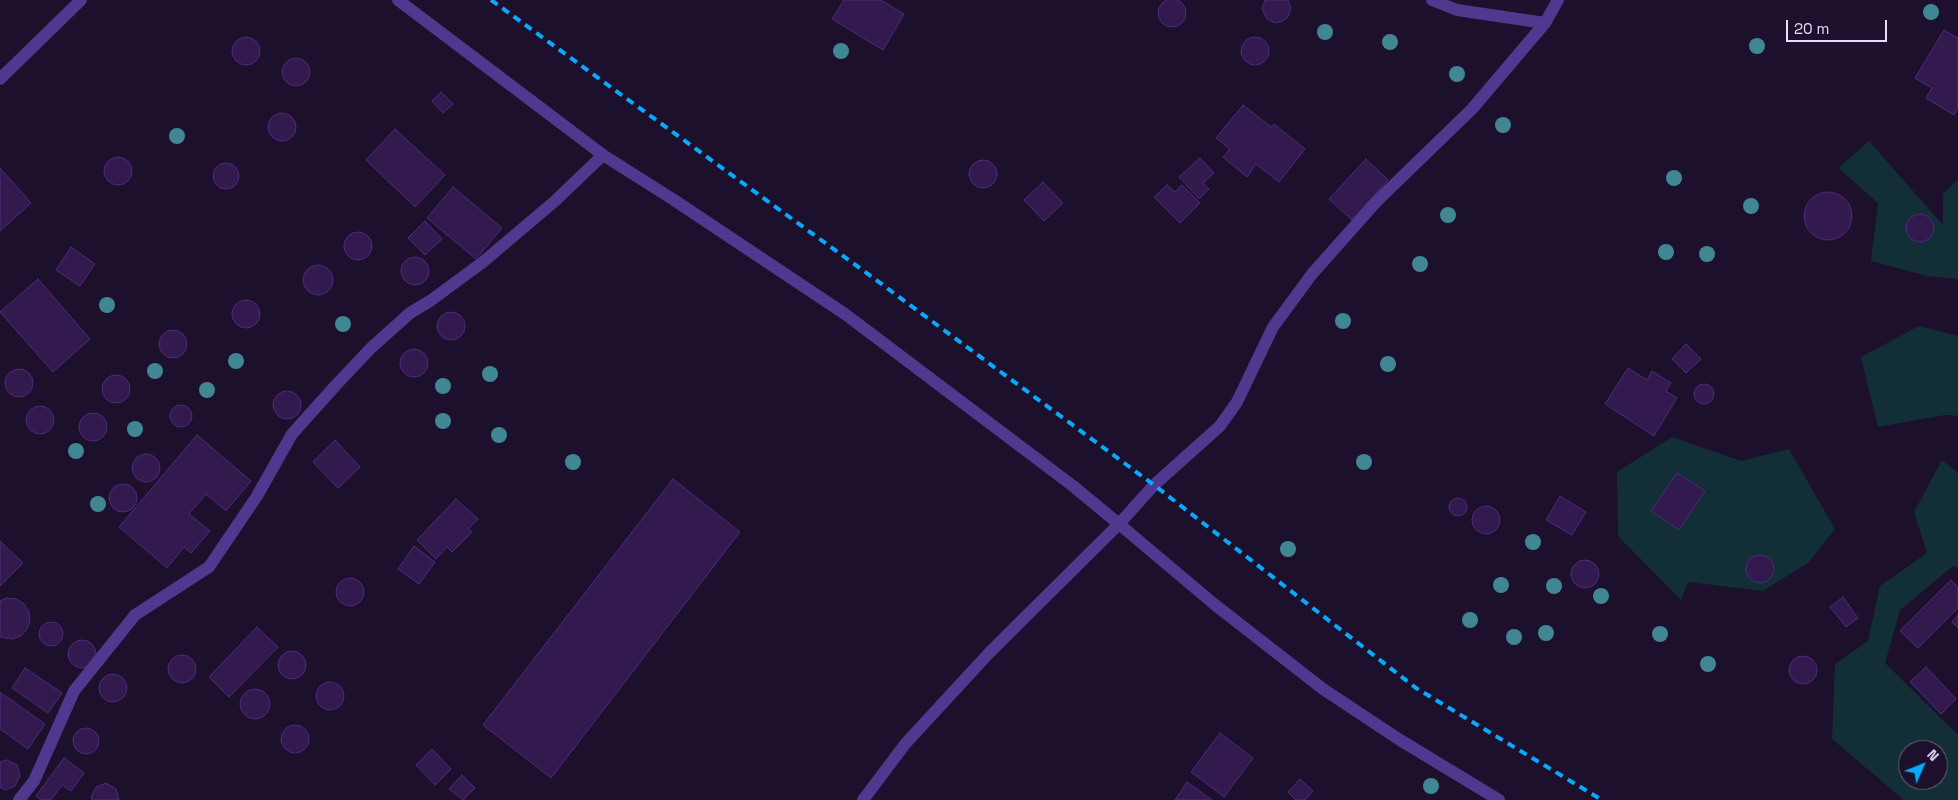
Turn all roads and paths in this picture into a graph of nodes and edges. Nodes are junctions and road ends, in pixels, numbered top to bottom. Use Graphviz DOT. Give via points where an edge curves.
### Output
graph roads {
  1 [pos="81,0"];
  2 [pos="398,0"];
  3 [pos="1432,0"];
  4 [pos="1558,0"];
  5 [pos="1544,23"];
  6 [pos="0,79"];
  7 [pos="603,155"];
  8 [pos="1119,524"];
  9 [pos="19,800"];
  10 [pos="864,800"];
  11 [pos="1499,800"];
  1 -- 6 [label="street"];
  2 -- 7 [label="street"];
  3 -- 5 [label="street" via="1457,10"];
  4 -- 5 [label="street"];
  5 -- 8 [label="street" via="1472,108 1344,236 1273,327 1237,402 1220,426 1154,486"];
  7 -- 8 [label="street" via="845,314"];
  7 -- 9 [label="street" via="484,262 410,313 336,385 292,434 257,496 209,567 135,616 74,691 34,781"];
  8 -- 10 [label="street" via="990,652 906,743"];
  8 -- 11 [label="street" via="1214,604 1323,688 1400,740"];
}
